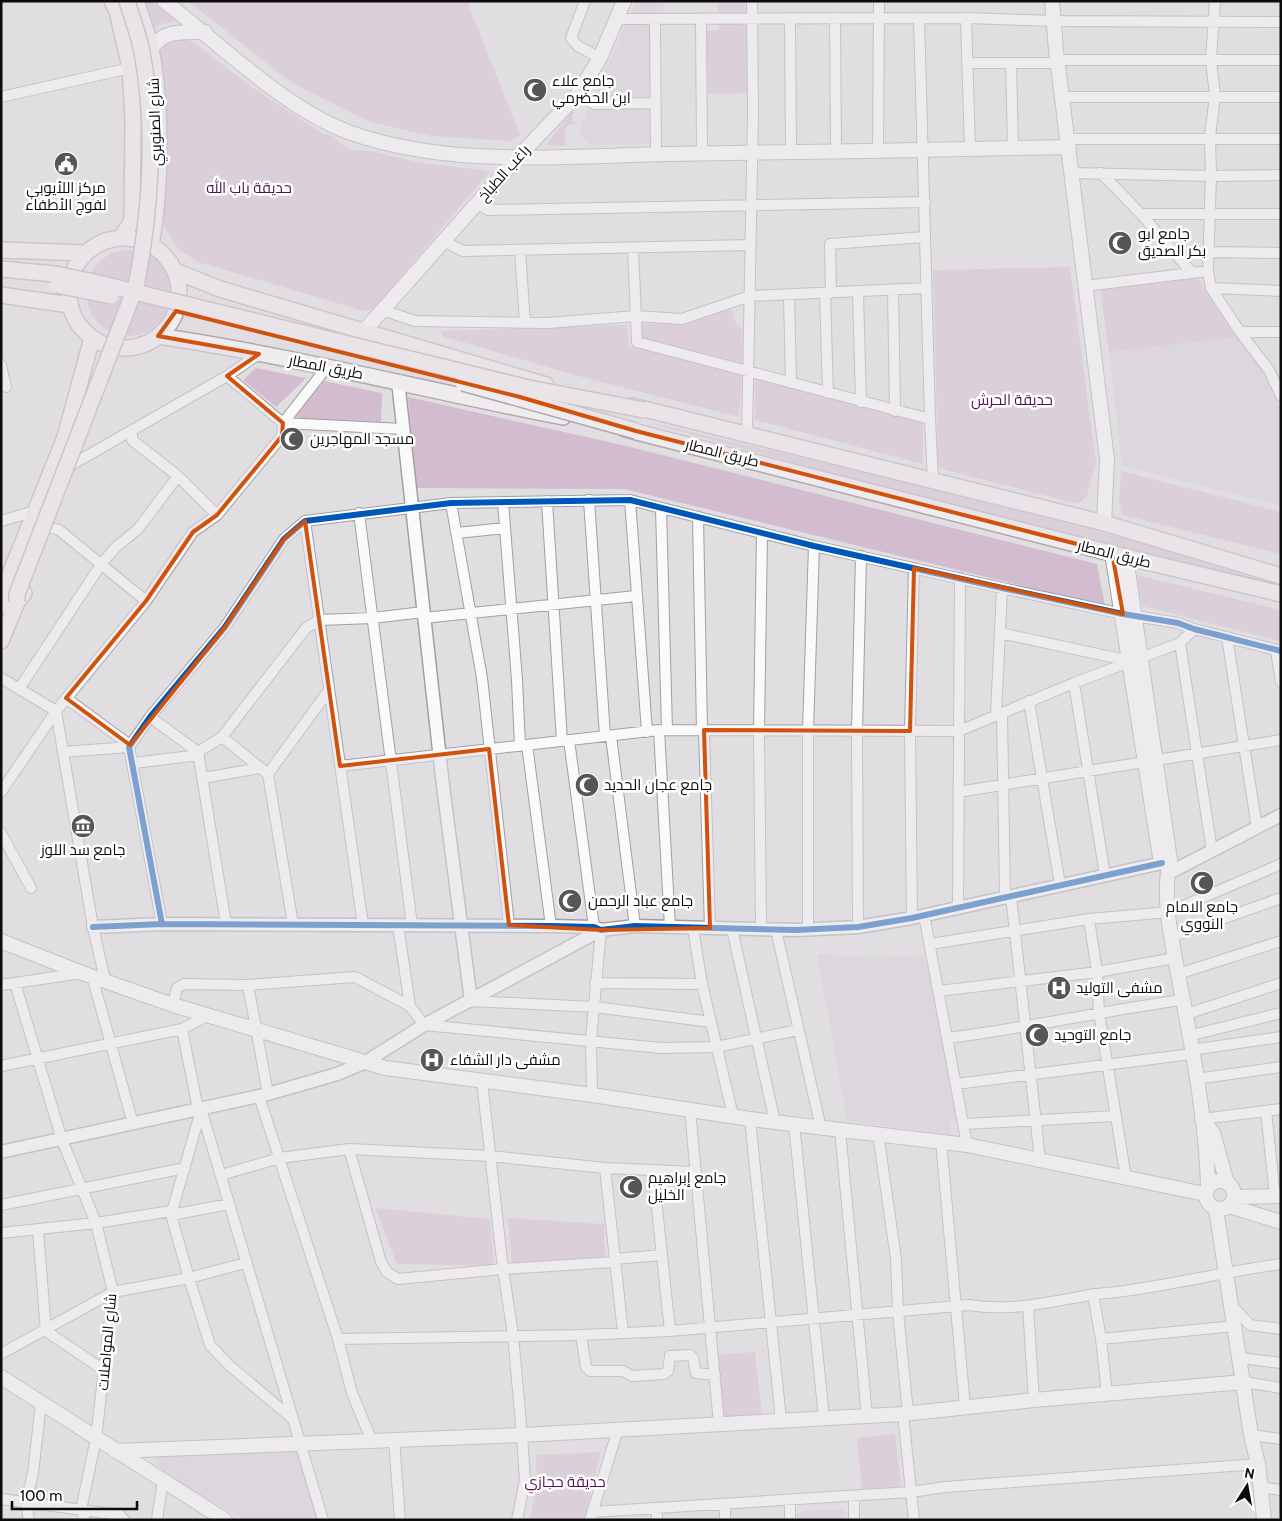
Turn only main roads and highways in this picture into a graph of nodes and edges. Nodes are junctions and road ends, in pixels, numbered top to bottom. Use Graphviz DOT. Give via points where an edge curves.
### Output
graph roads {
  1 [pos="112,1"];
  2 [pos="119,1"];
  3 [pos="127,1"];
  4 [pos="136,1"];
  5 [pos="164,1"];
  6 [pos="624,1"];
  7 [pos="1052,1"];
  8 [pos="205,32"];
  9 [pos="151,49"];
  10 [pos="1068,143"];
  11 [pos="518,157"];
  12 [pos="133,190"];
  13 [pos="157,192"];
  14 [pos="121,237"];
  15 [pos="152,245"];
  16 [pos="2,246"];
  17 [pos="85,253"];
  18 [pos="1,269"];
  19 [pos="175,271"];
  20 [pos="1,279"];
  21 [pos="1,295"];
  22 [pos="70,305"];
  23 [pos="364,331"];
  24 [pos="158,336"];
  25 [pos="92,338"];
  26 [pos="120,348"];
  27 [pos="644,410"];
  28 [pos="636,431"];
  29 [pos="1104,523"];
  30 [pos="1119,555"];
  31 [pos="1281,576"];
  32 [pos="1281,594"];
  33 [pos="8,602"];
  34 [pos="1,641"];
  35 [pos="1,941"];
  36 [pos="1202,1119"];
  37 [pos="1228,1183"];
  38 [pos="1207,1190"];
  39 [pos="1278,1196"];
  40 [pos="1226,1204"];
  41 [pos="1281,1222"];
  42 [pos="1,1377"];
  43 [pos="1244,1382"];
  44 [pos="114,1451"];
  45 [pos="225,1520"];
  46 [pos="1264,1520"];
  1 -- 12 [label="main road, شارع الصنوبري" via="130,68 134,118"];
  2 -- 33 [label="main road" via="135,52 141,96 143,196 137,250 119,313"];
  3 -- 33 [label="main road, bridge" via="142,50 148,95 150,192 143,252 136,286 17,594"];
  4 -- 9 [label="main road, شارع الصنوبري"];
  5 -- 8 [label="main road"];
  6 -- 11 [label="main road, راغب الطباخ" via="600,58 577,95"];
  7 -- 10 [label="main road"];
  8 -- 9 [label="main road" via="177,32 158,39"];
  8 -- 11 [label="main road" via="284,97 349,132 424,150"];
  9 -- 13 [label="main road, شارع الصنوبري" via="158,111"];
  10 -- 11 [label="main road" via="1013,148"];
  10 -- 29 [label="main road" via="1107,459"];
  11 -- 23 [label="main road, راغب الطباخ"];
  12 -- 13 [label="main road"];
  12 -- 14 [label="main road, شارع الصنوبري" via="132,221"];
  13 -- 15 [label="main road, شارع الصنوبري"];
  14 -- 15 [label="main road"];
  14 -- 17 [label="main road" via="96,245"];
  15 -- 19 [label="main road" via="166,256"];
  16 -- 17 [label="main road"];
  17 -- 22 [label="main road" via="74,268 69,286"];
  18 -- 27 [label="main road, bridge" via="90,281 529,388"];
  19 -- 23 [label="main road, طريق المطار" via="214,287"];
  19 -- 24 [label="main road" via="178,304 167,327"];
  20 -- 28 [label="main road, bridge" via="52,284 245,328 520,397"];
  21 -- 22 [label="main road"];
  22 -- 25 [label="main road" via="82,329"];
  23 -- 27 [label="main road, طريق المطار"];
  24 -- 26 [label="main road" via="138,346"];
  24 -- 28 [label="main road, طريق المطار" via="398,381"];
  25 -- 26 [label="main road"];
  25 -- 33 [label="main road" via="65,437 4,589"];
  26 -- 33 [label="main road" via="106,372 24,596"];
  27 -- 29 [label="main road, طريق المطار"];
  28 -- 30 [label="main road, طريق المطار"];
  29 -- 31 [label="main road, طريق المطار"];
  30 -- 32 [label="main road, طريق المطار"];
  30 -- 36 [label="main road" via="1150,762 1170,860 1164,868 1171,937"];
  33 -- 34 [label="main road"];
  35 -- 38 [label="main road" via="173,1005 364,1063 750,1119 967,1145 1126,1178"];
  36 -- 37 [label="main road" via="1213,1133"];
  36 -- 38 [label="main road"];
  37 -- 38 [label="main road" via="1217,1180"];
  37 -- 40 [label="main road" via="1232,1186"];
  38 -- 40 [label="main road" via="1208,1203"];
  39 -- 40 [label="main road"];
  40 -- 41 [label="main road"];
  40 -- 43 [label="main road" via="1227,1271"];
  42 -- 44 [label="main road"];
  43 -- 44 [label="main road" via="867,1416 522,1435"];
  43 -- 46 [label="main road"];
  44 -- 45 [label="main road"];
}
